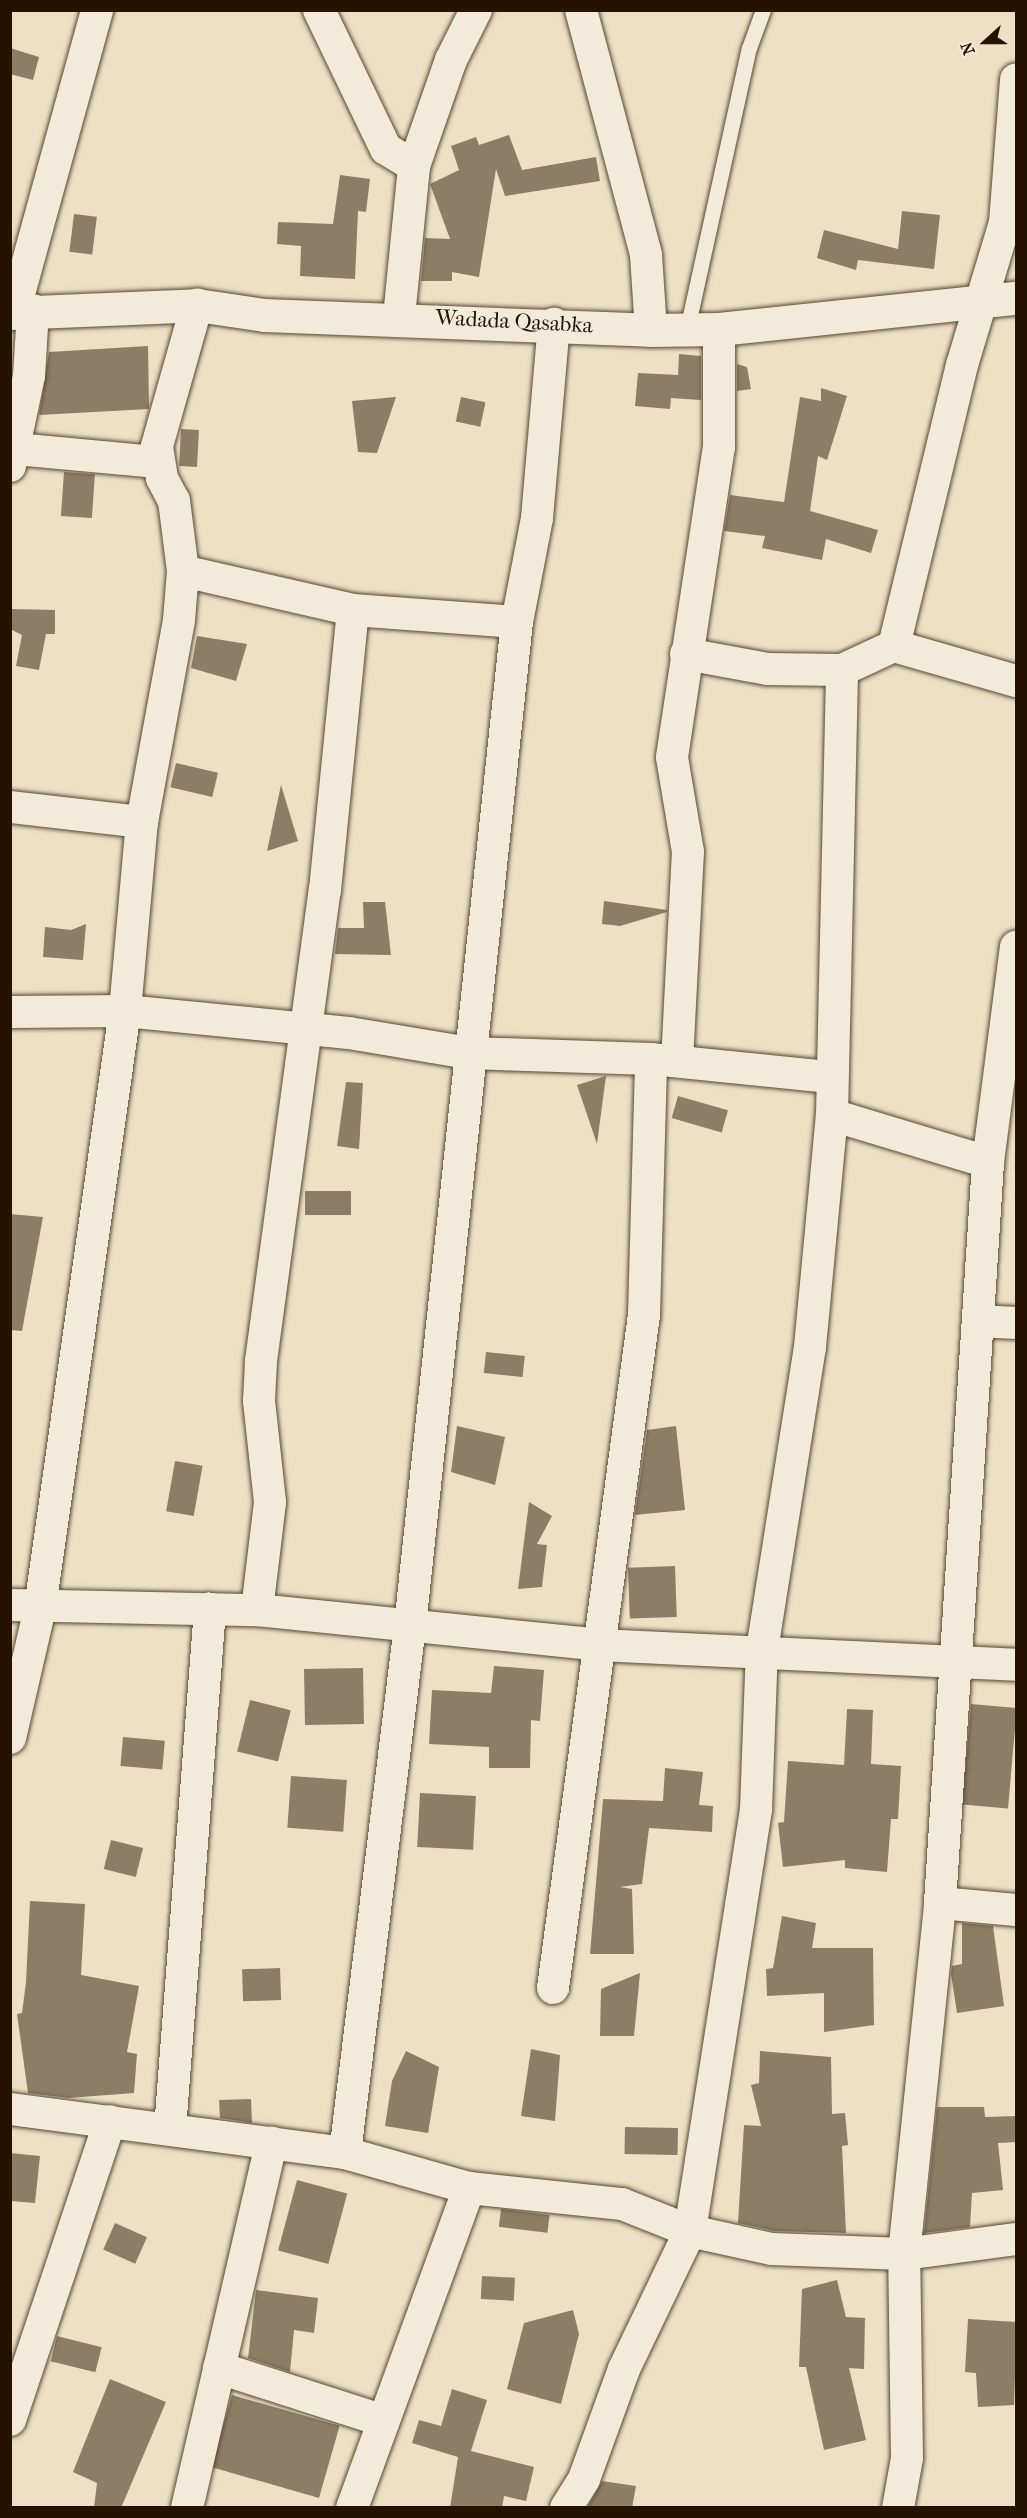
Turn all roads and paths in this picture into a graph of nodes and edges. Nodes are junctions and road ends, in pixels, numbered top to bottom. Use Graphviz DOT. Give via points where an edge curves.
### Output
graph roads {
  1 [pos="97,10"];
  2 [pos="319,10"];
  3 [pos="476,10"];
  4 [pos="581,10"];
  5 [pos="763,10"];
  6 [pos="1017,79"];
  7 [pos="414,166"];
  8 [pos="1017,298"];
  9 [pos="981,304"];
  10 [pos="197,305"];
  11 [pos="19,312"];
  12 [pos="399,316"];
  13 [pos="554,324"];
  14 [pos="687,329"];
  15 [pos="719,329"];
  16 [pos="651,330"];
  17 [pos="13,458"];
  18 [pos="157,462"];
  19 [pos="183,571"];
  20 [pos="353,610"];
  21 [pos="517,622"];
  22 [pos="894,646"];
  23 [pos="686,654"];
  24 [pos="843,669"];
  25 [pos="1017,681"];
  26 [pos="10,807"];
  27 [pos="142,822"];
  28 [pos="1017,948"];
  29 [pos="125,1011"];
  30 [pos="10,1012"];
  31 [pos="305,1028"];
  32 [pos="469,1053"];
  33 [pos="664,1060"];
  34 [pos="829,1077"];
  35 [pos="832,1115"];
  36 [pos="988,1162"];
  37 [pos="978,1321"];
  38 [pos="1017,1323"];
  39 [pos="25,1607"];
  40 [pos="210,1609"];
  41 [pos="257,1610"];
  42 [pos="410,1626"];
  43 [pos="599,1645"];
  44 [pos="762,1650"];
  45 [pos="954,1661"];
  46 [pos="1017,1665"];
  47 [pos="10,1738"];
  48 [pos="940,1903"];
  49 [pos="1017,1910"];
  50 [pos="553,1988"];
  51 [pos="10,2109"];
  52 [pos="110,2121"];
  53 [pos="170,2129"];
  54 [pos="271,2143"];
  55 [pos="345,2153"];
  56 [pos="469,2188"];
  57 [pos="690,2231"];
  58 [pos="1017,2239"];
  59 [pos="904,2254"];
  60 [pos="219,2368"];
  61 [pos="10,2420"];
  62 [pos="384,2421"];
  63 [pos="188,2508"];
  64 [pos="352,2508"];
  65 [pos="566,2508"];
  66 [pos="898,2508"];
  1 -- 11 [label="street"];
  2 -- 7 [label="street" via="386,149"];
  3 -- 7 [label="street" via="451,60"];
  4 -- 16 [label="street" via="646,255"];
  5 -- 14 [label="lane" via="749,48"];
  6 -- 9 [label="street" via="1005,223"];
  7 -- 12 [label="street"];
  8 -- 9 [label="street, Wadada Qasabka"];
  9 -- 15 [label="street, Wadada Qasabka"];
  9 -- 22 [label="street"];
  10 -- 11 [label="street, Wadada Qasabka"];
  10 -- 12 [label="street, Wadada Qasabka" via="264,315"];
  10 -- 18 [label="street" via="160,433"];
  11 -- 17 [label="street"];
  12 -- 13 [label="street, Wadada Qasabka"];
  13 -- 16 [label="street, Wadada Qasabka"];
  13 -- 21 [label="street" via="537,518"];
  14 -- 15 [label="street, Wadada Qasabka"];
  14 -- 16 [label="street, Wadada Qasabka"];
  15 -- 23 [label="street" via="719,447"];
  17 -- 18 [label="street"];
  18 -- 19 [label="street" via="174,501"];
  19 -- 20 [label="street"];
  19 -- 27 [label="street"];
  20 -- 21 [label="street"];
  20 -- 31 [label="street" via="334,810"];
  21 -- 32 [label="street"];
  22 -- 24 [label="street"];
  22 -- 25 [label="street"];
  23 -- 24 [label="street" via="768,669"];
  23 -- 33 [label="street" via="672,757 688,852"];
  24 -- 34 [label="street"];
  26 -- 27 [label="street"];
  27 -- 29 [label="street"];
  28 -- 36 [label="street"];
  29 -- 30 [label="street"];
  29 -- 31 [label="street"];
  29 -- 39 [label="street"];
  31 -- 32 [label="street"];
  31 -- 41 [label="street" via="261,1361 259,1401 270,1502"];
  32 -- 33 [label="street"];
  32 -- 42 [label="street"];
  33 -- 34 [label="street"];
  33 -- 43 [label="street" via="644,1315"];
  34 -- 35 [label="street"];
  35 -- 36 [label="street"];
  35 -- 44 [label="street" via="810,1347"];
  36 -- 37 [label="street"];
  37 -- 38 [label="street"];
  37 -- 45 [label="street"];
  39 -- 40 [label="street"];
  39 -- 47 [label="street"];
  40 -- 41 [label="street"];
  40 -- 53 [label="street"];
  41 -- 42 [label="street"];
  42 -- 43 [label="street"];
  42 -- 55 [label="street"];
  43 -- 44 [label="street"];
  43 -- 50 [label="street"];
  44 -- 45 [label="street"];
  44 -- 57 [label="street" via="756,1810"];
  45 -- 46 [label="street"];
  45 -- 48 [label="street"];
  48 -- 49 [label="street"];
  48 -- 59 [label="street"];
  51 -- 52 [label="street"];
  52 -- 53 [label="street"];
  52 -- 61 [label="street"];
  53 -- 54 [label="street"];
  54 -- 55 [label="street"];
  54 -- 60 [label="street"];
  55 -- 56 [label="street"];
  56 -- 57 [label="street" via="622,2204"];
  56 -- 62 [label="street"];
  57 -- 59 [label="street" via="772,2249"];
  57 -- 65 [label="street" via="624,2369 584,2479"];
  58 -- 59 [label="street"];
  59 -- 66 [label="street" via="907,2458"];
  60 -- 62 [label="street"];
  60 -- 63 [label="street"];
  62 -- 64 [label="street"];
}
